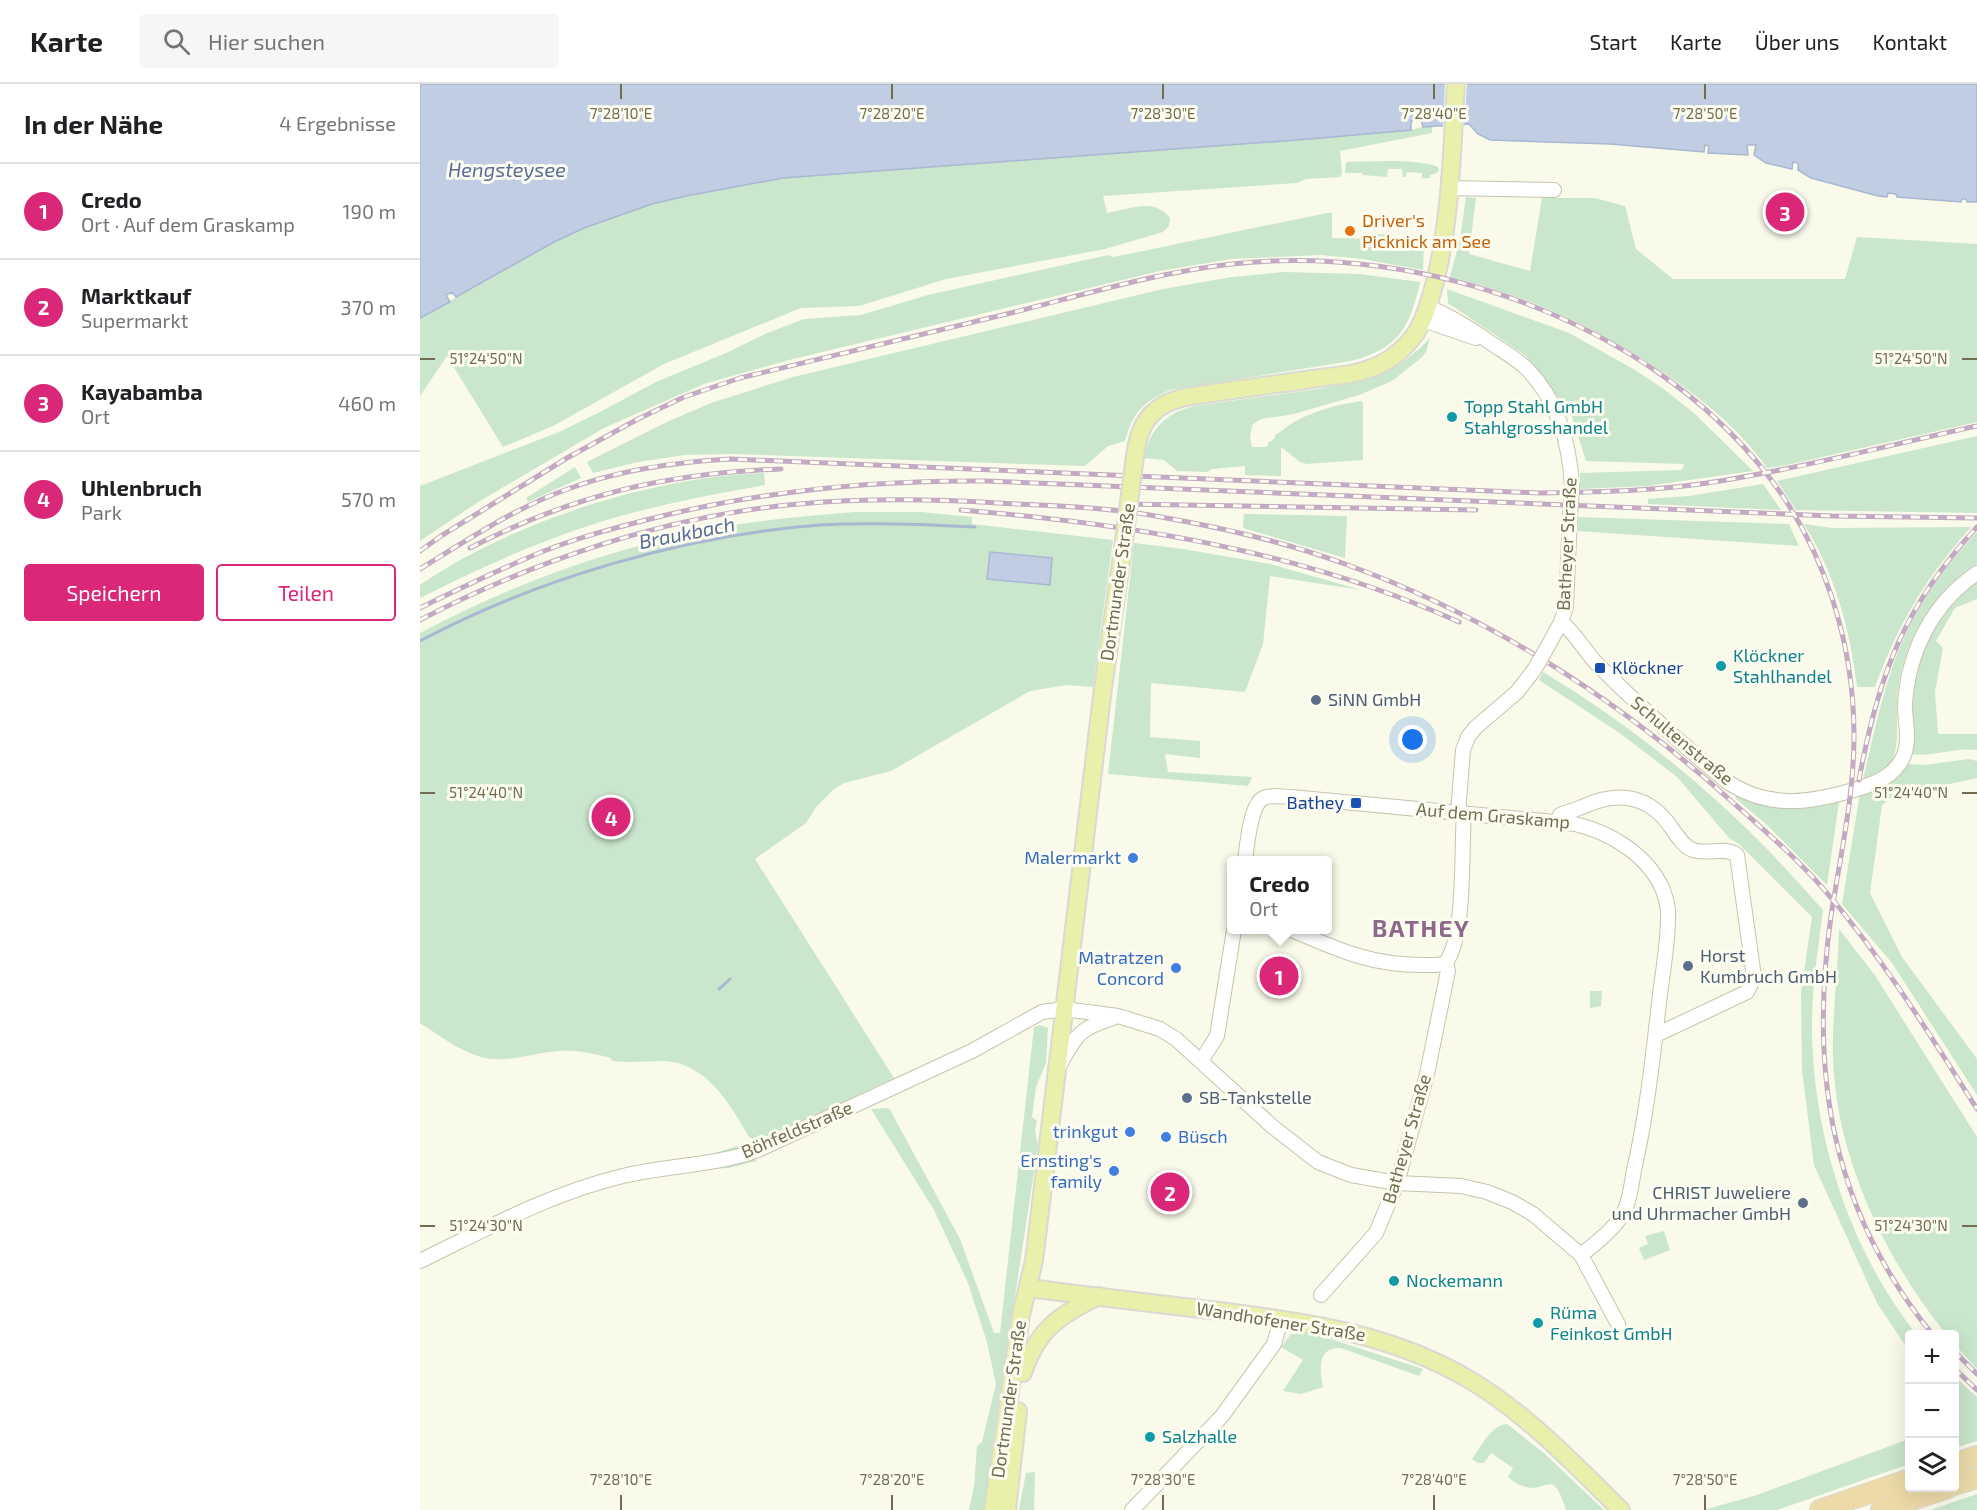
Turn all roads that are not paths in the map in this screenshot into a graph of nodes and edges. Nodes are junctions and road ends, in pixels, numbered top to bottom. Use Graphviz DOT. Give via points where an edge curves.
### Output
graph roads {
  1 [pos="1456,84"];
  2 [pos="1450,188"];
  3 [pos="1554,190"];
  4 [pos="1425,314"];
  5 [pos="1977,573"];
  6 [pos="1561,622"];
  7 [pos="1554,637"];
  8 [pos="1586,653"];
  9 [pos="1461,813"];
  10 [pos="1558,821"];
  11 [pos="1246,856"];
  12 [pos="1233,934"];
  13 [pos="1302,934"];
  14 [pos="1446,963"];
  15 [pos="1064,1009"];
  16 [pos="1118,1016"];
  17 [pos="1656,1035"];
  18 [pos="1201,1061"];
  19 [pos="1058,1068"];
  20 [pos="1397,1183"];
  21 [pos="1581,1255"];
  22 [pos="420,1262"];
  23 [pos="1029,1288"];
  24 [pos="1321,1295"];
  25 [pos="1101,1296"];
  26 [pos="1281,1320"];
  27 [pos="1617,1324"];
  28 [pos="1023,1373"];
  29 [pos="1977,1456"];
  30 [pos="1959,1462"];
  31 [pos="1977,1478"];
  32 [pos="1905,1481"];
  33 [pos="1959,1483"];
  34 [pos="1936,1492"];
  35 [pos="993,1510"];
  36 [pos="1007,1510"];
  37 [pos="1132,1510"];
  38 [pos="1621,1510"];
  39 [pos="1820,1510"];
  40 [pos="1881,1510"];
  1 -- 2 [label="main road, Dortmunder Straße"];
  2 -- 3 [label="street"];
  2 -- 4 [label="main road, Dortmunder Straße" via="1442,248"];
  4 -- 6 [label="street, Batheyer Straße, bridge" via="1489,342 1528,370 1548,396 1566,439 1571,469 1566,607"];
  4 -- 15 [label="main road, Dortmunder Straße, bridge" via="1412,338 1378,366 1185,397 1163,405 1143,424 1135,456 1103,688"];
  5 -- 8 [label="street, Schultenstraße" via="1939,607 1918,645 1906,692 1906,745 1902,758 1888,776 1821,800 1762,798 1737,788 1651,717"];
  6 -- 7 [label="street, Batheyer Straße"];
  6 -- 8 [label="street, Schultenstraße"];
  7 -- 8 [label="street, Schultenstraße"];
  7 -- 9 [label="street, Batheyer Straße, bridge" via="1517,692 1468,737 1463,750"];
  9 -- 10 [label="street, Auf dem Graskamp"];
  9 -- 11 [label="street, Auf dem Graskamp" via="1271,797 1262,799 1256,807"];
  9 -- 14 [label="street, Batheyer Straße" via="1459,912 1453,951"];
  10 -- 17 [label="street, Auf dem Graskamp" via="1593,829 1629,849 1663,892 1668,917"];
  10 -- 17 [label="street" via="1560,815 1589,803 1619,797 1653,808 1693,851 1732,851 1737,855 1754,977 1747,992"];
  12 -- 18 [label="street" via="1217,1036"];
  13 -- 14 [label="street" via="1377,962"];
  14 -- 20 [label="street, Batheyer Straße" via="1448,971 1427,1074"];
  15 -- 16 [label="street"];
  15 -- 19 [label="main road, Dortmunder Straße"];
  15 -- 22 [label="street, Böhfeldstraße" via="1042,1012 972,1051 758,1150 624,1175 558,1195"];
  16 -- 18 [label="street" via="1160,1029"];
  16 -- 19 [label="street" via="1083,1030"];
  17 -- 21 [label="street, Auf dem Graskamp" via="1641,1143 1626,1208 1606,1234"];
  18 -- 20 [label="street" via="1318,1162 1351,1175"];
  19 -- 23 [label="main road, Dortmunder Straße"];
  20 -- 21 [label="street" via="1461,1186 1487,1192 1533,1214"];
  20 -- 24 [label="street, Batheyer Straße" via="1376,1233"];
  21 -- 27 [label="street"];
  23 -- 25 [label="main road, Wandhofener Straße"];
  23 -- 28 [label="main road, Dortmunder Straße"];
  23 -- 35 [label="main road, Dortmunder Straße" via="1020,1315"];
  25 -- 26 [label="main road, Wandhofener Straße"];
  25 -- 28 [label="main road" via="1055,1320 1029,1356"];
  26 -- 37 [label="street" via="1274,1344 1222,1416"];
  26 -- 38 [label="main road, Wandhofener Straße" via="1381,1339 1471,1381 1522,1417"];
  28 -- 36 [label="main road, Dortmunder Straße"];
  29 -- 30 [label="highway"];
  31 -- 33 [label="highway"];
  32 -- 39 [label="highway"];
  34 -- 40 [label="highway"];
}
